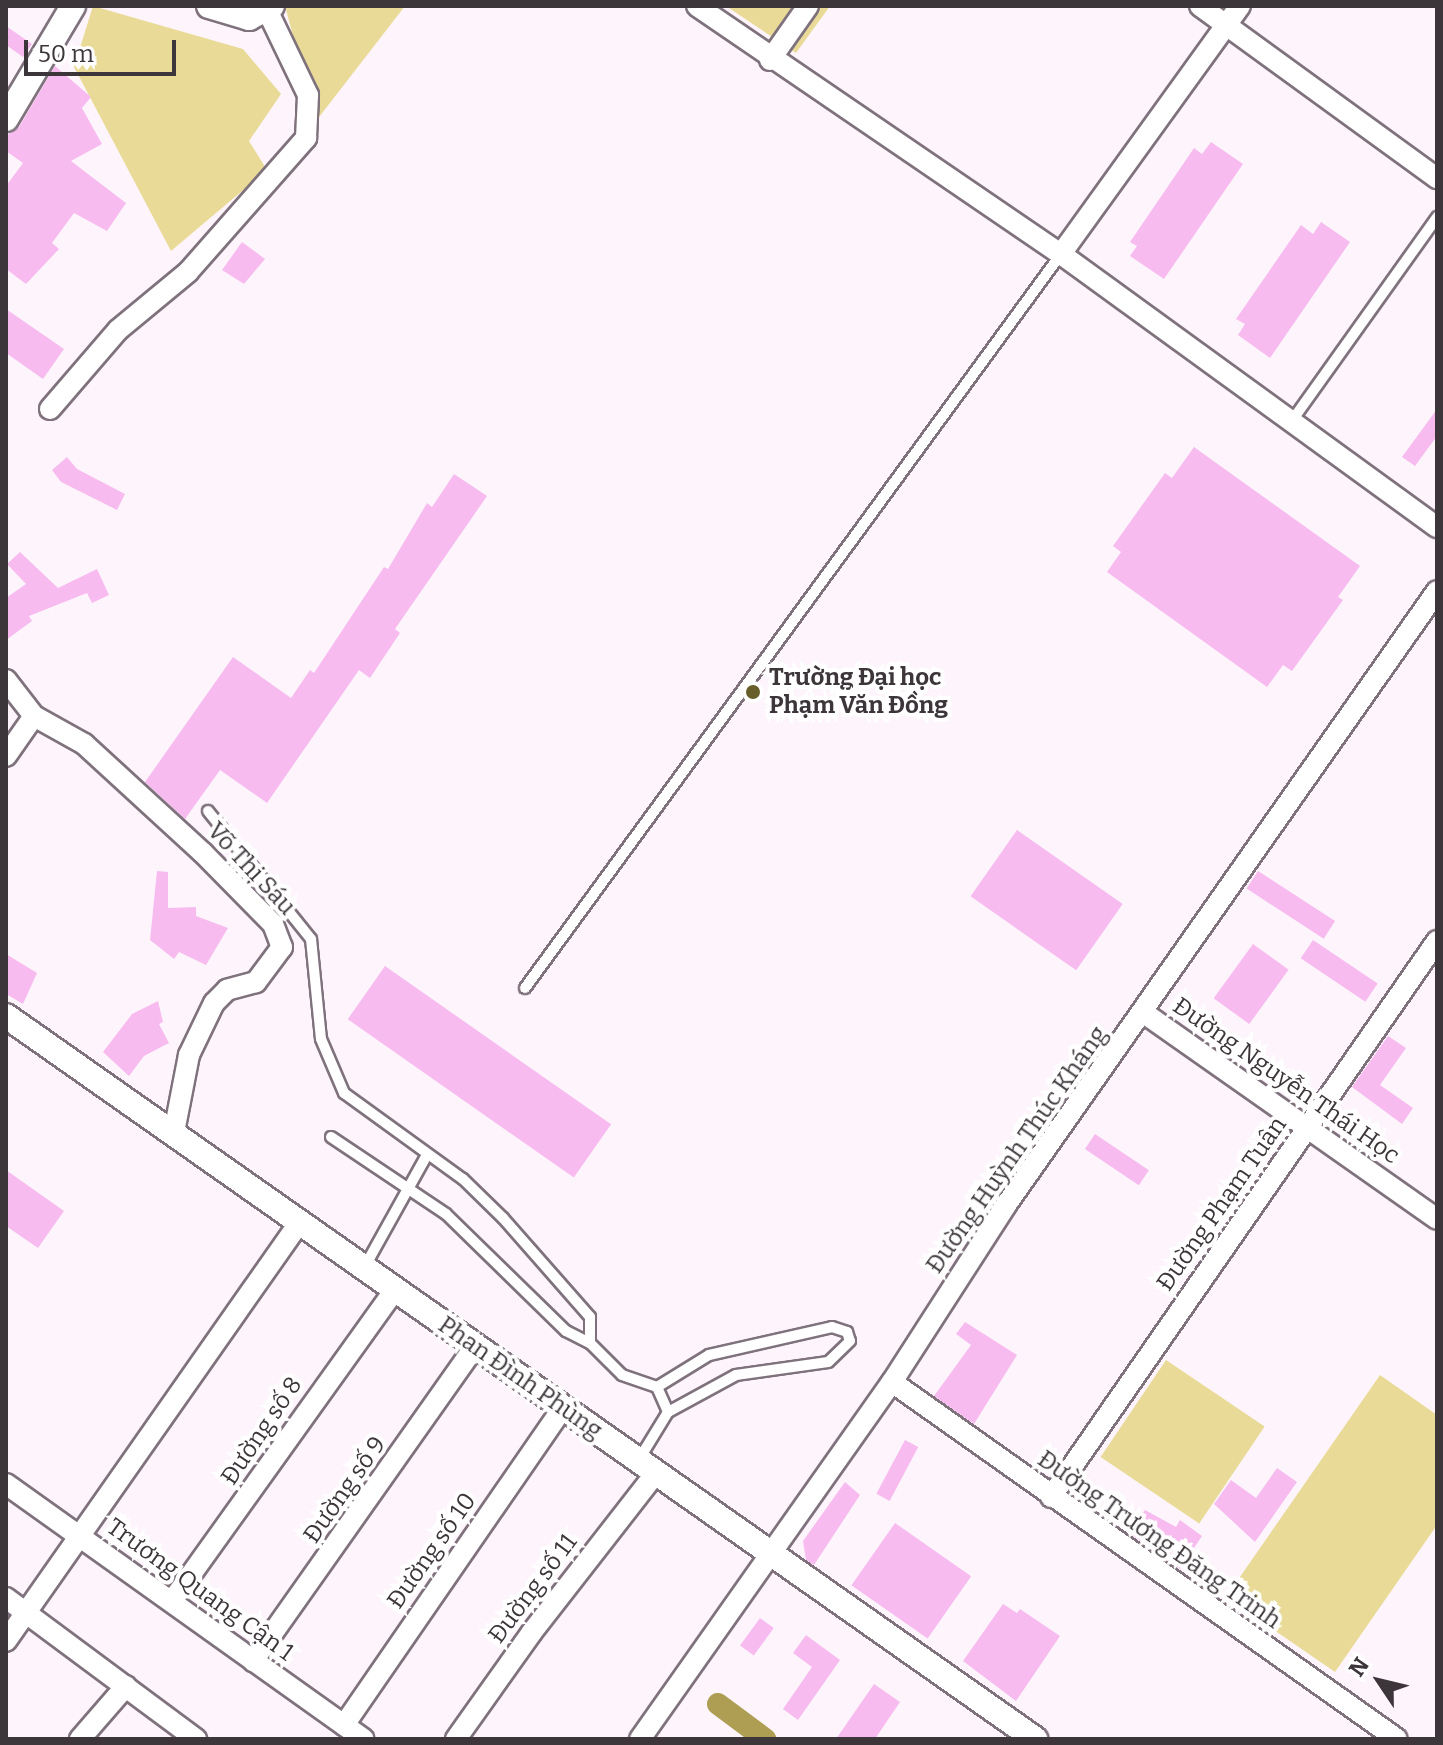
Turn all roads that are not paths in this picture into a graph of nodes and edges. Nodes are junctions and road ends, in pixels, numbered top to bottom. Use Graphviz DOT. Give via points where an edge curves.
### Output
graph roads {
  1 [pos="73,6"];
  2 [pos="209,6"];
  3 [pos="697,6"];
  4 [pos="808,6"];
  5 [pos="1200,6"];
  6 [pos="1240,6"];
  7 [pos="270,9"];
  8 [pos="1227,25"];
  9 [pos="770,60"];
  10 [pos="6,119"];
  11 [pos="1437,178"];
  12 [pos="1437,217"];
  13 [pos="1061,254"];
  14 [pos="50,409"];
  15 [pos="1291,422"];
  16 [pos="1437,527"];
  17 [pos="1437,591"];
  18 [pos="6,680"];
  19 [pos="34,716"];
  20 [pos="6,756"];
  21 [pos="208,811"];
  22 [pos="1437,941"];
  23 [pos="525,988"];
  24 [pos="1144,1013"];
  25 [pos="6,1016"];
  26 [pos="1306,1126"];
  27 [pos="174,1132"];
  28 [pos="331,1137"];
  29 [pos="427,1155"];
  30 [pos="410,1186"];
  31 [pos="1437,1219"];
  32 [pos="299,1223"];
  33 [pos="363,1269"];
  34 [pos="394,1291"];
  35 [pos="590,1343"];
  36 [pos="475,1346"];
  37 [pos="892,1382"];
  38 [pos="657,1387"];
  39 [pos="563,1408"];
  40 [pos="668,1412"];
  41 [pos="646,1468"];
  42 [pos="6,1484"];
  43 [pos="1051,1497"];
  44 [pos="82,1537"];
  45 [pos="770,1554"];
  46 [pos="6,1598"];
  47 [pos="172,1601"];
  48 [pos="26,1612"];
  49 [pos="6,1641"];
  50 [pos="253,1661"];
  51 [pos="126,1686"];
  52 [pos="344,1725"];
  53 [pos="80,1739"];
  54 [pos="196,1739"];
  55 [pos="363,1739"];
  56 [pos="456,1739"];
  57 [pos="640,1739"];
  58 [pos="1035,1739"];
  59 [pos="1397,1739"];
  1 -- 10 [label="street"];
  2 -- 7 [label="street" via="249,18"];
  3 -- 9 [label="street"];
  4 -- 9 [label="street"];
  5 -- 8 [label="street"];
  6 -- 8 [label="street"];
  7 -- 14 [label="street" via="308,95 306,138 188,272 118,330"];
  8 -- 11 [label="street"];
  8 -- 13 [label="street"];
  9 -- 13 [label="street"];
  12 -- 15 [label="lane"];
  13 -- 15 [label="street"];
  13 -- 23 [label="lane"];
  15 -- 16 [label="street"];
  17 -- 24 [label="street, Đường Huỳnh Thúc Kháng"];
  18 -- 19 [label="street, Võ Thị Sáu"];
  19 -- 20 [label="street"];
  19 -- 27 [label="street, Võ Thị Sáu" via="84,744 202,852 273,924 282,947 256,982 227,990 214,1003 189,1055"];
  21 -- 29 [label="lane" via="311,939 321,1039 344,1093"];
  22 -- 26 [label="street, Đường Phạm Tuân"];
  24 -- 26 [label="street, Đường Nguyễn Thái Học"];
  24 -- 37 [label="street, Đường Huỳnh Thúc Kháng" via="1006,1205"];
  25 -- 27 [label="street, Phan Đình Phùng"];
  26 -- 31 [label="street, Đường Nguyễn Thái Học"];
  26 -- 43 [label="street, Đường Phạm Tuân"];
  27 -- 32 [label="street, Phan Đình Phùng"];
  28 -- 30 [label="lane"];
  29 -- 30 [label="lane"];
  29 -- 35 [label="lane" via="463,1179 531,1247 590,1317"];
  30 -- 33 [label="lane"];
  30 -- 35 [label="lane" via="474,1239 566,1331"];
  32 -- 33 [label="street, Phan Đình Phùng"];
  32 -- 44 [label="street"];
  33 -- 34 [label="street, Phan Đình Phùng"];
  34 -- 36 [label="street, Phan Đình Phùng"];
  34 -- 47 [label="street, Đường số 8"];
  35 -- 38 [label="lane" via="622,1375"];
  36 -- 39 [label="street, Phan Đình Phùng"];
  36 -- 50 [label="street, Đường số 9"];
  37 -- 43 [label="street, Đường Trương Đăng Trinh"];
  37 -- 45 [label="street, Đường Huỳnh Thúc Kháng"];
  38 -- 40 [label="lane"];
  38 -- 40 [label="lane" via="709,1355 832,1327 847,1332 850,1341 828,1362 736,1375"];
  39 -- 41 [label="street, Phan Đình Phùng"];
  39 -- 52 [label="street, Đường số 10"];
  40 -- 41 [label="lane"];
  41 -- 45 [label="street, Phan Đình Phùng"];
  41 -- 56 [label="street, Đường số 11"];
  42 -- 44 [label="street, Trương Quang Cận 1"];
  43 -- 59 [label="street, Đường Trương Đăng Trinh"];
  44 -- 47 [label="street, Trương Quang Cận 1"];
  44 -- 48 [label="street"];
  45 -- 57 [label="street, Đường Huỳnh Thúc Kháng"];
  45 -- 58 [label="street, Phan Đình Phùng"];
  46 -- 48 [label="street"];
  47 -- 50 [label="street, Trương Quang Cận 1"];
  48 -- 49 [label="street"];
  48 -- 51 [label="street"];
  50 -- 52 [label="street, Trương Quang Cận 1"];
  51 -- 53 [label="street"];
  51 -- 54 [label="street"];
  52 -- 55 [label="street, Trương Quang Cận 1"];
}
